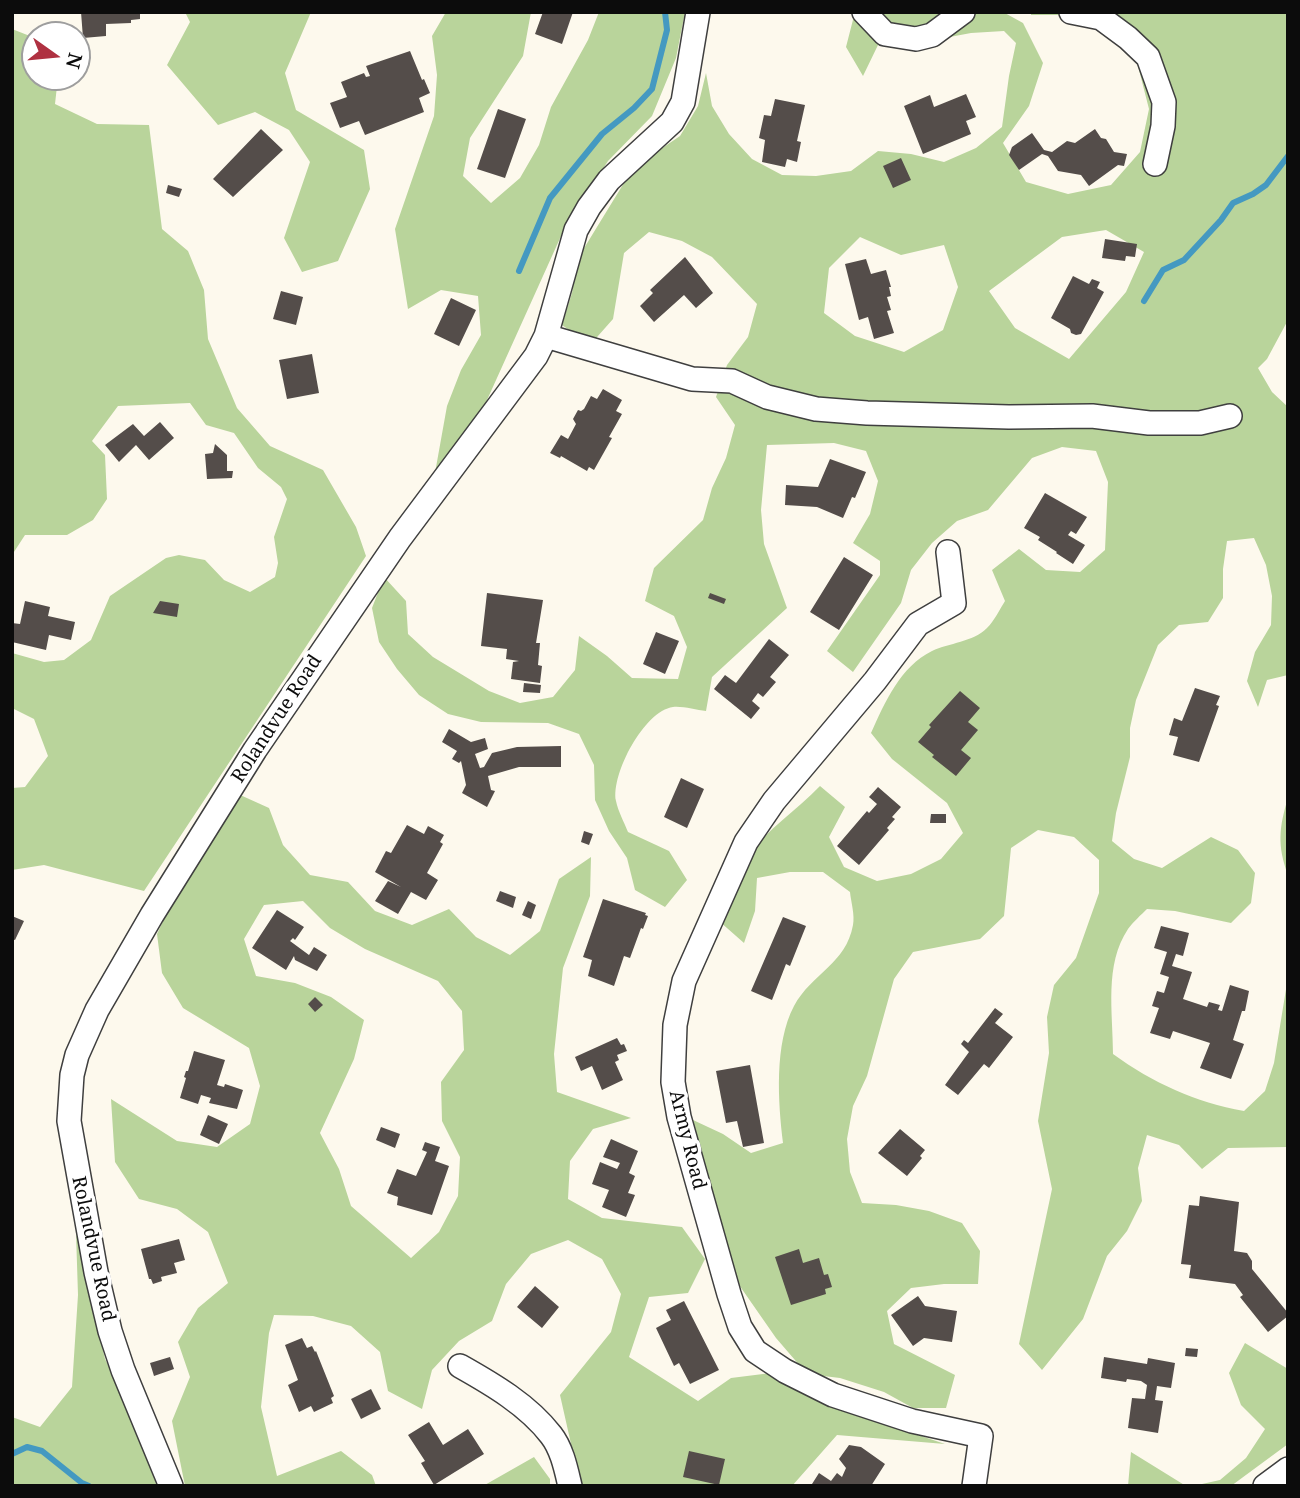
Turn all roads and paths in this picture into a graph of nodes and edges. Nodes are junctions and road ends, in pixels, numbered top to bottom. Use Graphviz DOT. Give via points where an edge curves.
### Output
graph roads {
  1 [pos="698,12"];
  2 [pos="864,12"];
  3 [pos="963,12"];
  4 [pos="1071,12"];
  5 [pos="1155,164"];
  6 [pos="547,336"];
  7 [pos="1230,416"];
  8 [pos="948,552"];
  9 [pos="460,1366"];
  10 [pos="1288,1469"];
  11 [pos="171,1486"];
  12 [pos="570,1486"];
  13 [pos="974,1486"];
  14 [pos="1265,1486"];
  1 -- 6 [label="street, Rolandvue Road" via="683,102 672,122 609,180 589,207 576,230"];
  2 -- 3 [label="street" via="885,34 916,39 932,35"];
  4 -- 5 [label="street" via="1101,18 1148,57 1164,103"];
  6 -- 7 [label="street" via="692,379 732,382 767,397 816,408 1200,424"];
  6 -- 11 [label="street, Rolandvue Road" via="400,538 255,750 152,915 97,1010 77,1055 69,1121 96,1272 123,1370"];
  8 -- 13 [label="street, Army Road" via="954,603 918,624 746,842 684,981 674,1025 673,1082 729,1294 740,1327 755,1351 833,1395 912,1421 981,1436"];
  9 -- 12 [label="street" via="497,1387 552,1436"];
  10 -- 14 [label="street"];
}
